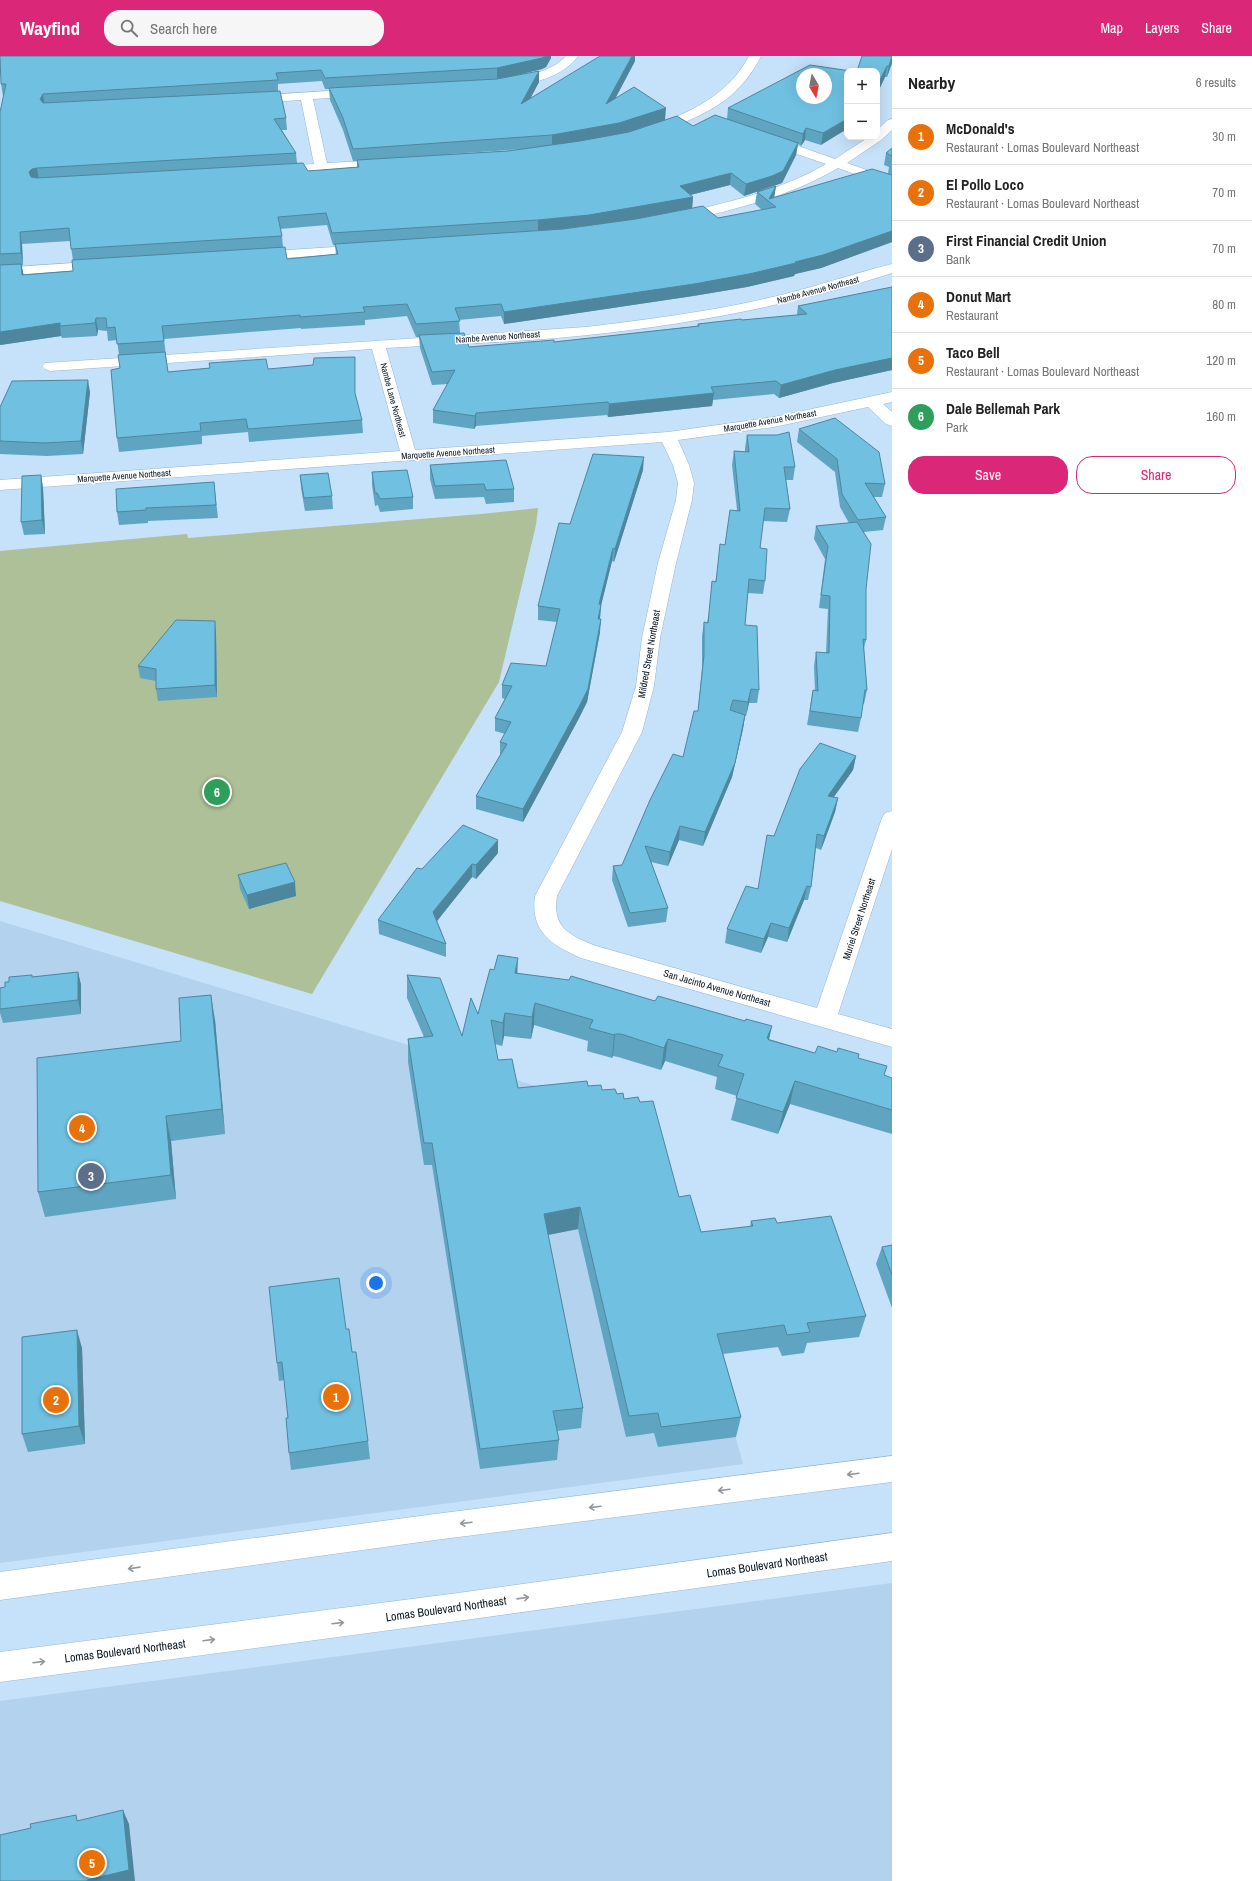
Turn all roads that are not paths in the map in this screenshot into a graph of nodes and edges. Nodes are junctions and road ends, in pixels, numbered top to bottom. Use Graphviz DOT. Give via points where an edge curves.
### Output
graph roads {
  1 [pos="572,56"];
  2 [pos="755,56"];
  3 [pos="497,85"];
  4 [pos="374,92"];
  5 [pos="306,96"];
  6 [pos="243,99"];
  7 [pos="694,114"];
  8 [pos="713,120"];
  9 [pos="892,123"];
  10 [pos="643,133"];
  11 [pos="880,134"];
  12 [pos="757,136"];
  13 [pos="872,140"];
  14 [pos="399,163"];
  15 [pos="836,164"];
  16 [pos="321,168"];
  17 [pos="266,171"];
  18 [pos="892,183"];
  19 [pos="669,221"];
  20 [pos="383,248"];
  21 [pos="247,256"];
  22 [pos="120,264"];
  23 [pos="892,268"];
  24 [pos="0,272"];
  25 [pos="378,345"];
  26 [pos="50,366"];
  27 [pos="892,397"];
  28 [pos="872,402"];
  29 [pos="892,421"];
  30 [pos="668,437"];
  31 [pos="408,456"];
  32 [pos="0,485"];
  33 [pos="892,818"];
  34 [pos="548,926"];
  35 [pos="825,1019"];
  36 [pos="892,1038"];
  37 [pos="892,1469"];
  38 [pos="892,1547"];
  39 [pos="0,1586"];
  40 [pos="0,1667"];
  1 -- 3 [label="street" via="552,71"];
  2 -- 7 [label="street" via="730,92"];
  4 -- 5 [label="street"];
  5 -- 6 [label="street"];
  5 -- 16 [label="street"];
  7 -- 8 [label="street"];
  7 -- 10 [label="street"];
  9 -- 11 [label="street"];
  12 -- 15 [label="street"];
  13 -- 15 [label="street"];
  14 -- 16 [label="street"];
  15 -- 18 [label="street"];
  15 -- 19 [label="street" via="795,185"];
  16 -- 17 [label="street"];
  20 -- 21 [label="street"];
  22 -- 24 [label="street"];
  23 -- 25 [label="street, Nambe Avenue Northeast" via="815,292 702,316 586,331"];
  25 -- 26 [label="street, Nambe Avenue Northeast"];
  25 -- 31 [label="street, Nambe Lane Northeast"];
  27 -- 28 [label="street, Marquette Avenue Northeast"];
  28 -- 29 [label="street"];
  28 -- 30 [label="street, Marquette Avenue Northeast" via="774,422"];
  30 -- 31 [label="street, Marquette Avenue Northeast"];
  30 -- 34 [label="street, Mildred Street Northeast" via="686,483 684,500 666,563 651,638 645,686 632,732 546,896 544,910"];
  31 -- 32 [label="street, Marquette Avenue Northeast"];
  33 -- 35 [label="street, Muriel Street Northeast"];
  34 -- 35 [label="street, San Jacinto Avenue Northeast" via="566,943 589,952"];
  35 -- 36 [label="street, San Jacinto Avenue Northeast"];
  37 -- 39 [label="street, one-way"];
  40 -- 38 [label="street, Lomas Boulevard Northeast, one-way"];
}
